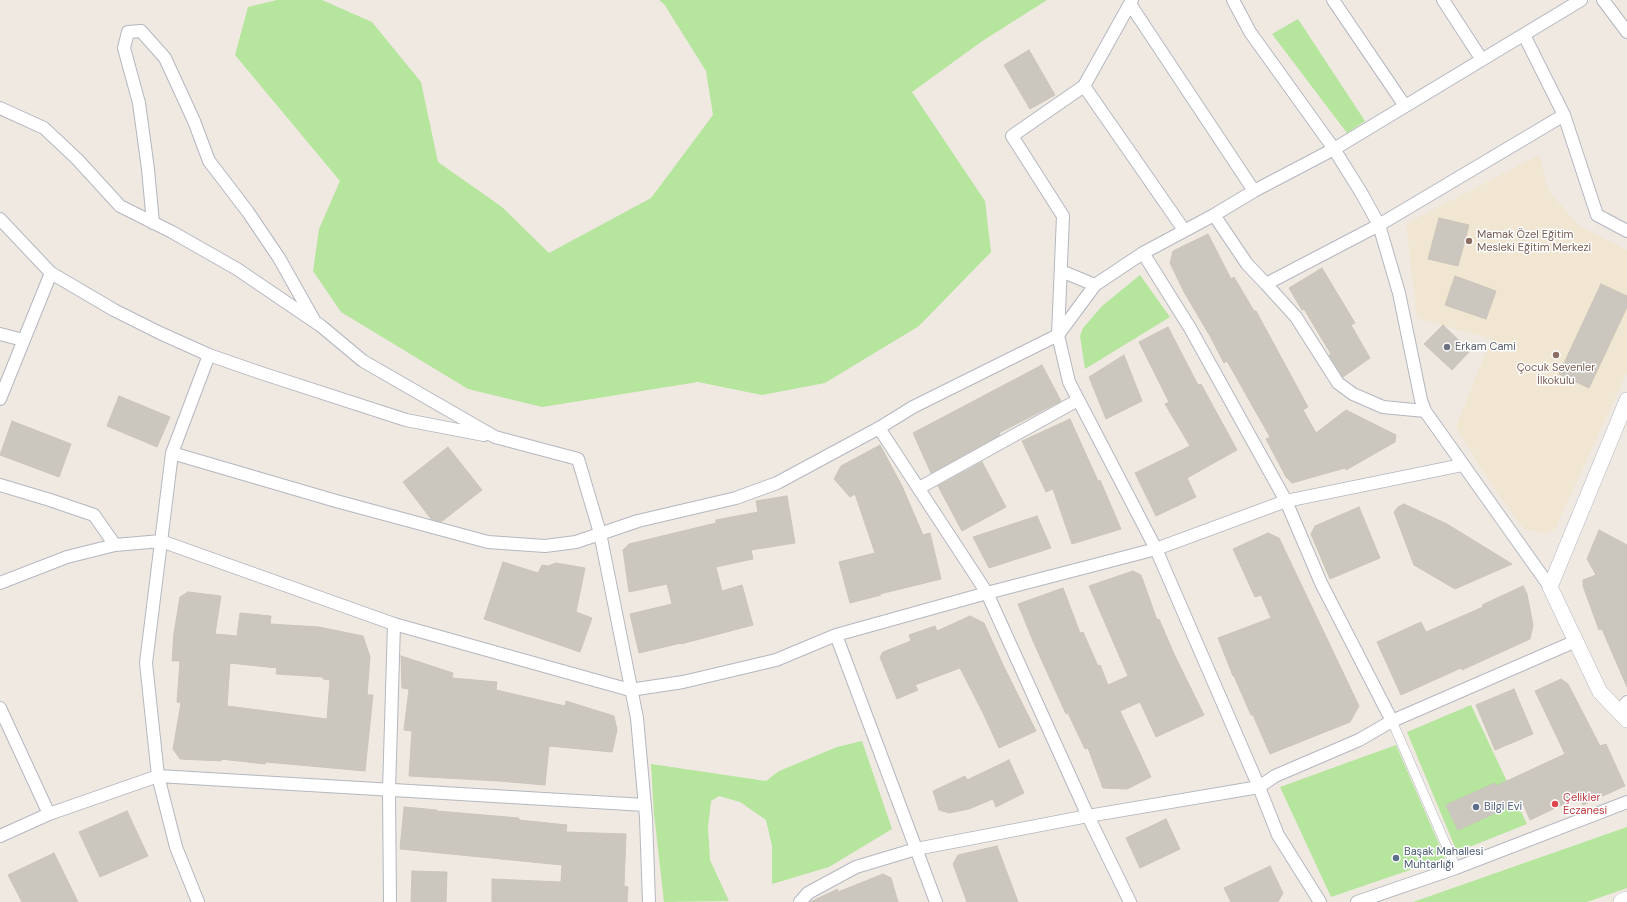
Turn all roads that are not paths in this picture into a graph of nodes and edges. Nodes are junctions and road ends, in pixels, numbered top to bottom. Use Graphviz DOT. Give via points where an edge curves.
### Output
graph roads {
  1 [pos="1233,0"];
  2 [pos="1333,0"];
  3 [pos="1443,0"];
  4 [pos="1581,0"];
  5 [pos="1603,0"];
  6 [pos="1131,2"];
  7 [pos="1627,32"];
  8 [pos="1524,35"];
  9 [pos="1482,60"];
  10 [pos="1084,86"];
  11 [pos="1405,106"];
  12 [pos="0,108"];
  13 [pos="1564,115"];
  14 [pos="1334,149"];
  15 [pos="1254,191"];
  16 [pos="1214,215"];
  17 [pos="0,219"];
  18 [pos="152,222"];
  19 [pos="1379,226"];
  20 [pos="1184,230"];
  21 [pos="1627,231"];
  22 [pos="1143,252"];
  23 [pos="1061,271"];
  24 [pos="51,273"];
  25 [pos="1266,284"];
  26 [pos="1095,285"];
  27 [pos="316,323"];
  28 [pos="0,334"];
  29 [pos="1058,335"];
  30 [pos="23,340"];
  31 [pos="209,355"];
  32 [pos="0,399"];
  33 [pos="1078,400"];
  34 [pos="1627,400"];
  35 [pos="1425,411"];
  36 [pos="879,428"];
  37 [pos="495,437"];
  38 [pos="172,453"];
  39 [pos="1462,465"];
  40 [pos="0,485"];
  41 [pos="919,488"];
  42 [pos="1286,501"];
  43 [pos="600,533"];
  44 [pos="160,541"];
  45 [pos="115,545"];
  46 [pos="1156,549"];
  47 [pos="0,583"];
  48 [pos="1550,587"];
  49 [pos="987,593"];
  50 [pos="394,624"];
  51 [pos="836,635"];
  52 [pos="1576,641"];
  53 [pos="630,690"];
  54 [pos="0,708"];
  55 [pos="1624,711"];
  56 [pos="1392,721"];
  57 [pos="158,776"];
  58 [pos="1259,787"];
  59 [pos="389,790"];
  60 [pos="1627,802"];
  61 [pos="644,805"];
  62 [pos="49,814"];
  63 [pos="1088,816"];
  64 [pos="0,836"];
  65 [pos="916,849"];
  66 [pos="1456,868"];
  67 [pos="1627,900"];
  68 [pos="198,902"];
  69 [pos="390,902"];
  70 [pos="649,902"];
  71 [pos="800,902"];
  72 [pos="936,902"];
  73 [pos="1130,902"];
  74 [pos="1320,902"];
  75 [pos="1357,902"];
  76 [pos="1622,902"];
  1 -- 14 [label="street" via="1250,32"];
  2 -- 11 [label="street"];
  3 -- 9 [label="street"];
  4 -- 8 [label="street"];
  5 -- 7 [label="street"];
  6 -- 10 [label="street"];
  6 -- 15 [label="street"];
  8 -- 9 [label="street"];
  8 -- 13 [label="street"];
  9 -- 11 [label="street"];
  10 -- 20 [label="street"];
  10 -- 23 [label="street" via="1012,136 1063,216"];
  11 -- 14 [label="street"];
  12 -- 18 [label="street" via="44,128 77,159 120,206"];
  13 -- 19 [label="street"];
  13 -- 21 [label="street" via="1597,215"];
  14 -- 15 [label="street"];
  14 -- 19 [label="street"];
  15 -- 16 [label="street"];
  16 -- 20 [label="street"];
  16 -- 25 [label="street" via="1247,264"];
  17 -- 24 [label="street"];
  18 -- 27 [label="street" via="237,269"];
  18 -- 27 [label="street" via="139,103 124,48 128,32 141,31 165,58 209,161 279,258"];
  19 -- 25 [label="street"];
  19 -- 35 [label="street" via="1399,293"];
  20 -- 22 [label="street"];
  22 -- 26 [label="street"];
  22 -- 42 [label="street" via="1190,328"];
  23 -- 26 [label="street"];
  23 -- 29 [label="street"];
  24 -- 30 [label="street"];
  24 -- 31 [label="street" via="114,310"];
  25 -- 35 [label="street" via="1296,318 1338,384 1353,394 1383,407"];
  26 -- 29 [label="street"];
  27 -- 37 [label="street" via="363,361"];
  28 -- 30 [label="street"];
  29 -- 33 [label="street" via="1069,382"];
  29 -- 36 [label="street" via="913,407"];
  30 -- 32 [label="street"];
  31 -- 37 [label="street" via="406,420"];
  31 -- 38 [label="street"];
  33 -- 41 [label="street"];
  33 -- 46 [label="street"];
  34 -- 48 [label="street"];
  35 -- 39 [label="street"];
  36 -- 41 [label="street"];
  36 -- 43 [label="street" via="777,484 736,498 638,521"];
  37 -- 43 [label="street" via="578,458"];
  38 -- 43 [label="street" via="488,542 545,546 576,542"];
  38 -- 44 [label="street"];
  39 -- 42 [label="street"];
  39 -- 48 [label="street"];
  40 -- 45 [label="street" via="94,515"];
  41 -- 49 [label="street"];
  42 -- 46 [label="street"];
  42 -- 56 [label="street" via="1321,583"];
  43 -- 53 [label="street"];
  44 -- 45 [label="street"];
  44 -- 50 [label="street"];
  44 -- 57 [label="street" via="146,663"];
  45 -- 47 [label="street" via="66,557"];
  46 -- 49 [label="street"];
  46 -- 58 [label="street"];
  48 -- 52 [label="street"];
  49 -- 51 [label="street"];
  49 -- 63 [label="street"];
  50 -- 53 [label="street"];
  50 -- 59 [label="street"];
  51 -- 53 [label="street" via="776,660 683,682"];
  51 -- 65 [label="street"];
  52 -- 55 [label="street" via="1600,692"];
  52 -- 56 [label="street"];
  53 -- 61 [label="street" via="637,718"];
  54 -- 62 [label="street"];
  56 -- 58 [label="street" via="1359,740 1275,776"];
  56 -- 66 [label="street"];
  57 -- 59 [label="street"];
  57 -- 62 [label="street"];
  57 -- 68 [label="street" via="176,847"];
  58 -- 63 [label="street"];
  58 -- 74 [label="street" via="1278,835"];
  59 -- 61 [label="street"];
  59 -- 69 [label="street"];
  60 -- 66 [label="street"];
  61 -- 70 [label="street"];
  62 -- 64 [label="street"];
  63 -- 65 [label="street"];
  63 -- 73 [label="street"];
  65 -- 71 [label="street" via="856,867 808,893"];
  65 -- 72 [label="street"];
  66 -- 75 [label="street"];
  67 -- 76 [label="main road"];
}
